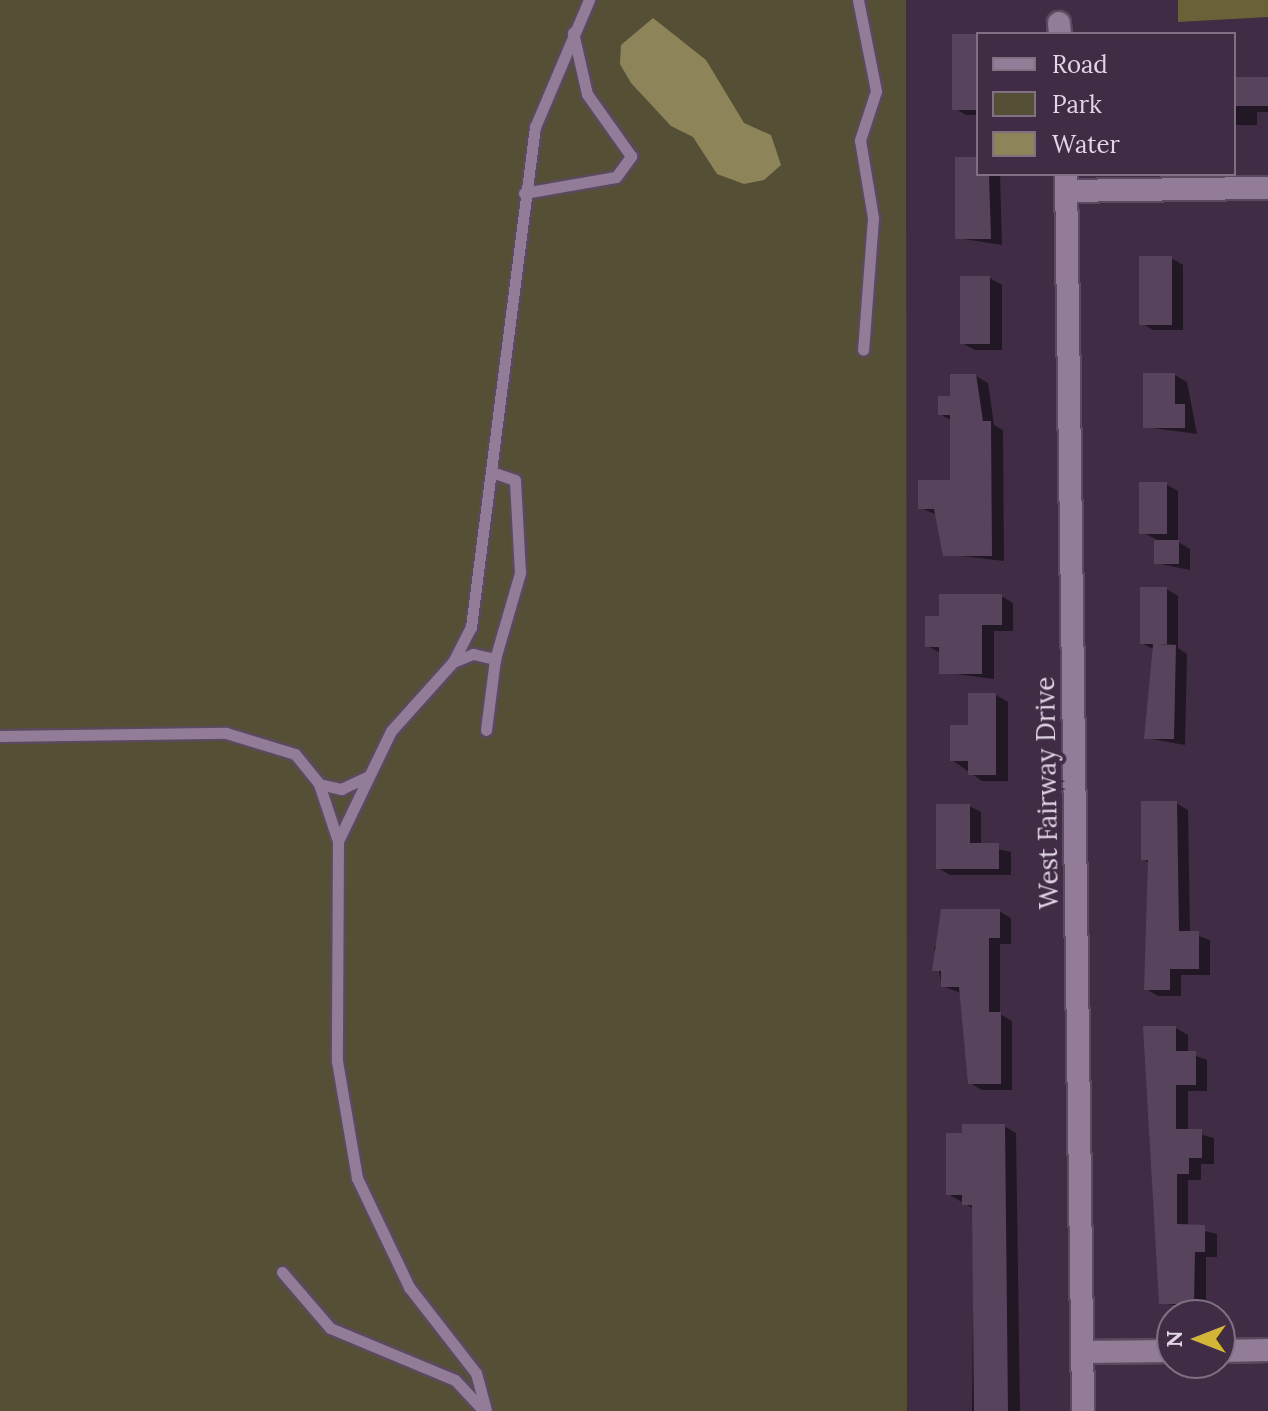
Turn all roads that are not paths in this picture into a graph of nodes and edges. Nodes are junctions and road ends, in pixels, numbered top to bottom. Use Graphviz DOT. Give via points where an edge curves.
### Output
graph roads {
  1 [pos="589,0"];
  2 [pos="858,0"];
  3 [pos="573,26"];
  4 [pos="1066,183"];
  5 [pos="1268,188"];
  6 [pos="524,193"];
  7 [pos="863,350"];
  8 [pos="492,472"];
  9 [pos="495,659"];
  10 [pos="453,662"];
  11 [pos="486,730"];
  12 [pos="0,736"];
  13 [pos="369,775"];
  14 [pos="319,784"];
  15 [pos="338,841"];
  16 [pos="282,1272"];
  17 [pos="1268,1350"];
  18 [pos="1156,1351"];
  19 [pos="1236,1351"];
  20 [pos="1082,1352"];
  21 [pos="485,1411"];
  22 [pos="1083,1411"];
  1 -- 3 [label="lane"];
  2 -- 7 [label="lane" via="876,91 860,140 873,218"];
  3 -- 6 [label="lane" via="535,127"];
  3 -- 6 [label="lane" via="587,94 631,156 616,177"];
  4 -- 5 [label="street"];
  4 -- 20 [label="street, West Fairway Drive"];
  6 -- 8 [label="lane"];
  8 -- 9 [label="lane" via="515,480 520,573"];
  8 -- 10 [label="lane" via="480,594"];
  9 -- 10 [label="lane" via="473,654"];
  9 -- 11 [label="lane"];
  10 -- 13 [label="lane" via="391,731"];
  12 -- 14 [label="lane" via="226,733 295,754"];
  13 -- 14 [label="lane" via="341,789"];
  13 -- 15 [label="lane"];
  14 -- 15 [label="lane"];
  15 -- 21 [label="lane" via="337,1061 357,1178 409,1287 476,1373"];
  16 -- 21 [label="lane" via="330,1328 455,1380"];
  17 -- 19 [label="street"];
  18 -- 20 [label="street"];
  20 -- 22 [label="street, West Fairway Drive"];
}
